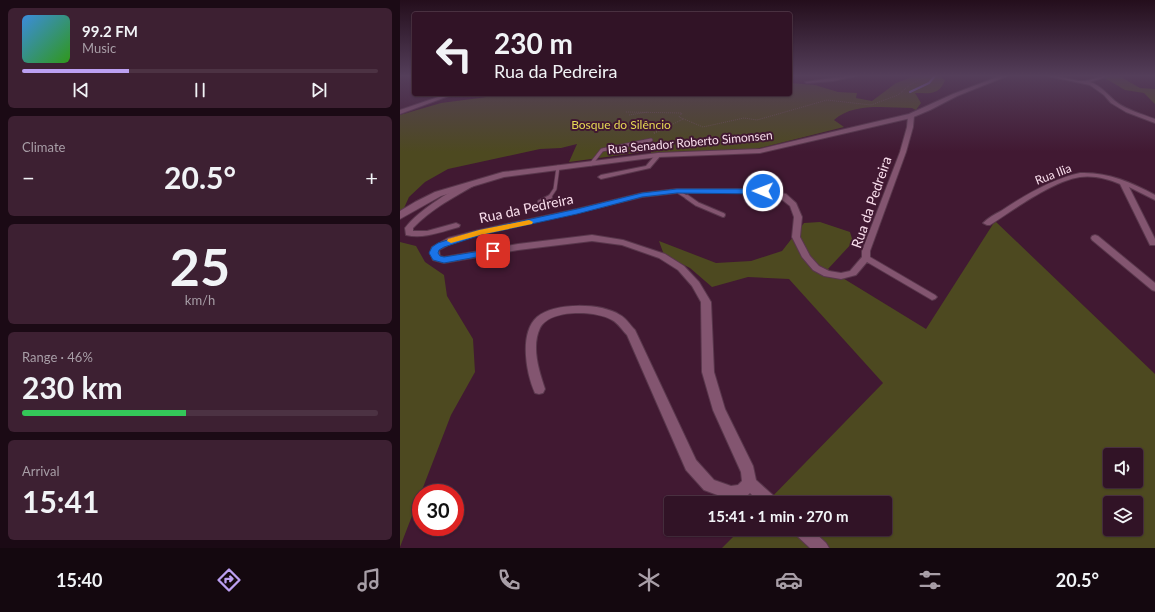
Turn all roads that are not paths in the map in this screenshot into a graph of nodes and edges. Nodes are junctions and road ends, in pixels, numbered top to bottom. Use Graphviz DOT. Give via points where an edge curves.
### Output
graph roads {
  1 [pos="430,102"];
  2 [pos="942,102"];
  3 [pos="1112,102"];
  4 [pos="400,112"];
  5 [pos="911,116"];
  6 [pos="1155,121"];
  7 [pos="651,140"];
  8 [pos="658,155"];
  9 [pos="591,164"];
  10 [pos="558,167"];
  11 [pos="601,177"];
  12 [pos="1122,181"];
  13 [pos="476,183"];
  14 [pos="677,191"];
  15 [pos="1155,198"];
  16 [pos="540,202"];
  17 [pos="723,215"];
  18 [pos="400,216"];
  19 [pos="987,223"];
  20 [pos="456,225"];
  21 [pos="1095,238"];
  22 [pos="1153,243"];
  23 [pos="866,258"];
  24 [pos="1155,288"];
  25 [pos="932,297"];
  26 [pos="539,389"];
  27 [pos="749,483"];
  28 [pos="763,496"];
  29 [pos="808,536"];
  30 [pos="821,548"];
  1 -- 4 [label="street"];
  2 -- 5 [label="street, Rua Senador Roberto Simonsen"];
  3 -- 6 [label="street" via="1128,111"];
  5 -- 8 [label="street, Rua Senador Roberto Simonsen" via="760,151"];
  5 -- 23 [label="street, Rua da Pedreira" via="903,152 866,251"];
  7 -- 9 [label="lane" via="602,150"];
  8 -- 9 [label="street, Rua Senador Roberto Simonsen"];
  8 -- 11 [label="street" via="648,167"];
  9 -- 10 [label="street, Rua Senador Roberto Simonsen"];
  10 -- 13 [label="street, Rua Senador Roberto Simonsen"];
  10 -- 16 [label="lane" via="554,193 548,200"];
  12 -- 15 [label="street, Rua Ilia"];
  12 -- 19 [label="street, Rua Ilia" via="1082,175 1070,178 1023,199"];
  12 -- 22 [label="street"];
  13 -- 18 [label="street, Rua Senador Roberto Simonsen" via="438,194"];
  13 -- 20 [label="street" via="443,200 415,221 409,233 415,235"];
  14 -- 17 [label="lane" via="697,204"];
  14 -- 23 [label="street, Rua da Pedreira" via="763,191 783,196 793,205 798,217 796,237 806,257 816,268 827,274 841,276 853,273"];
  14 -- 27 [label="street, Rua da Pedreira" via="642,195 479,232 441,245 434,253 436,258 444,260 592,238 623,243 662,256 681,268 696,284 706,302 708,372 718,410 748,471"];
  21 -- 24 [label="street"];
  23 -- 25 [label="street"];
  26 -- 27 [label="street" via="530,353 535,328 540,320 556,312 572,310 614,316 632,333 691,465 709,485 731,493 741,492"];
  27 -- 28 [label="street"];
  29 -- 30 [label="street"];
}
